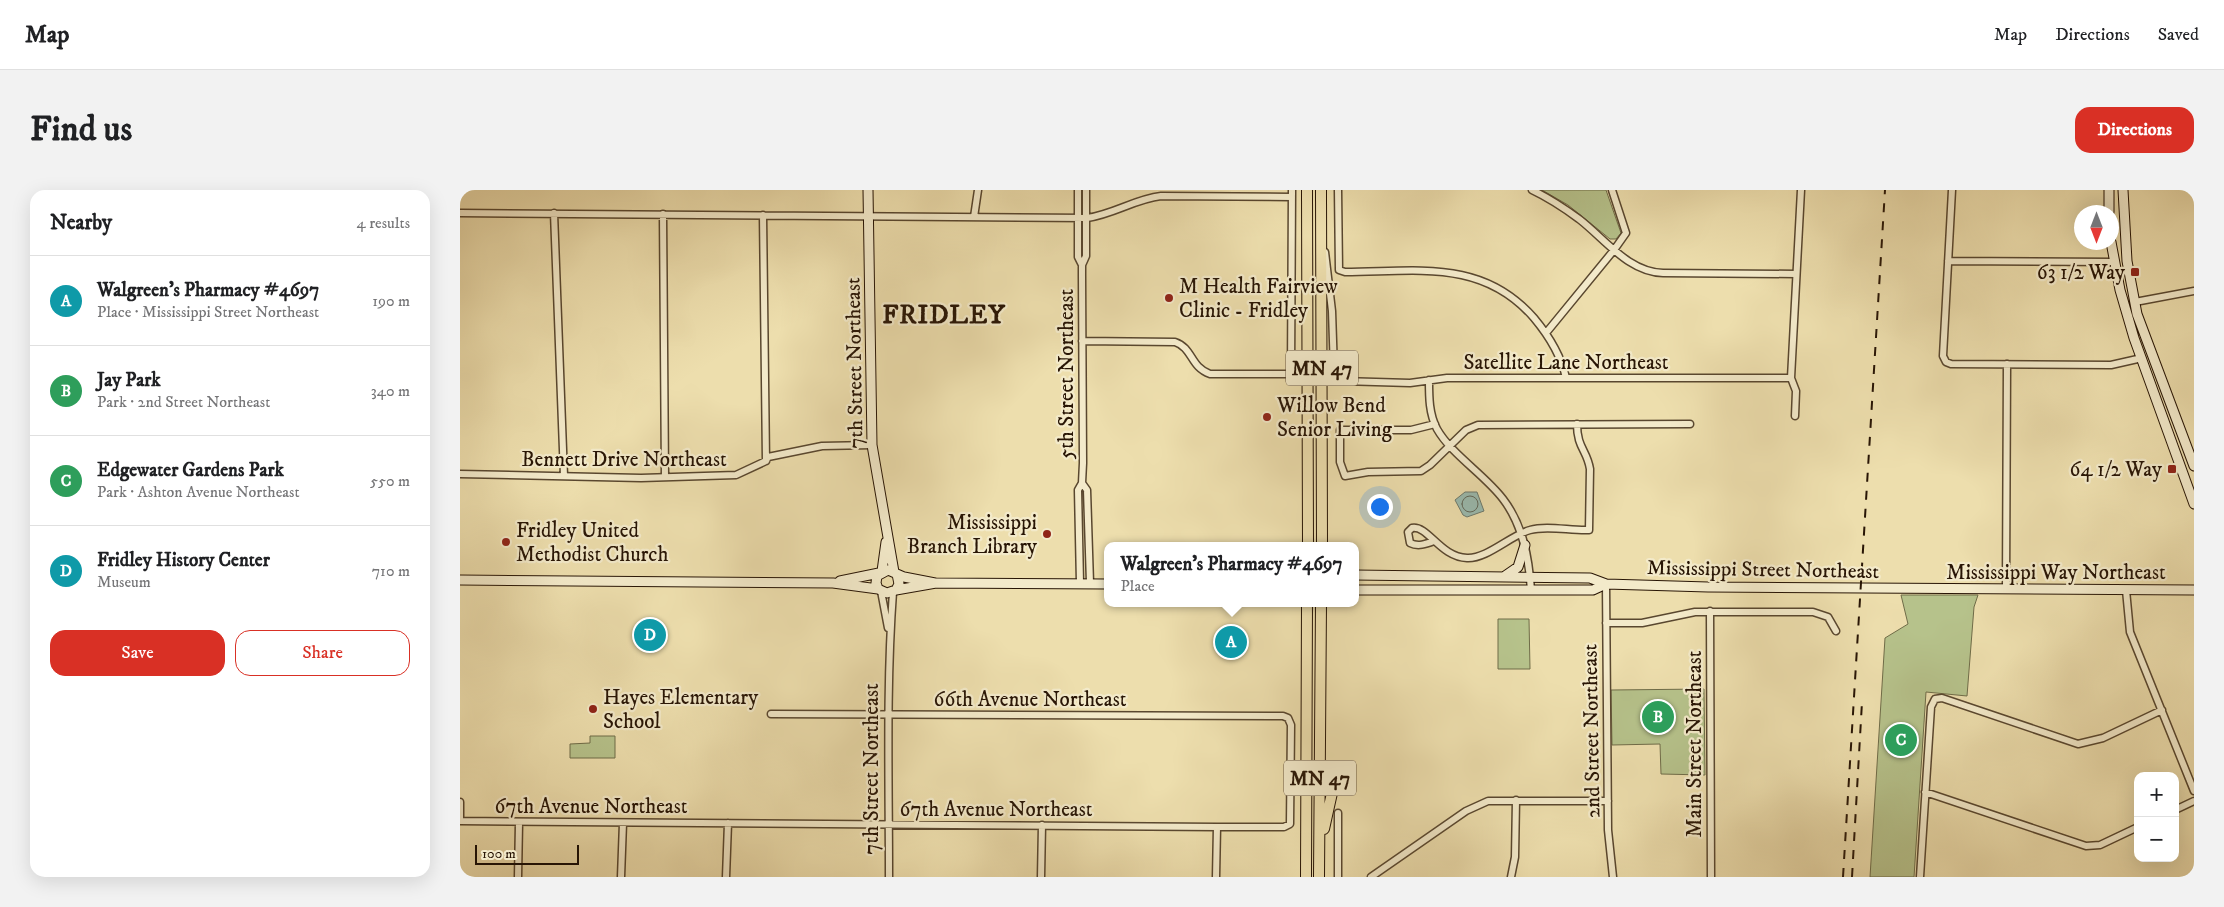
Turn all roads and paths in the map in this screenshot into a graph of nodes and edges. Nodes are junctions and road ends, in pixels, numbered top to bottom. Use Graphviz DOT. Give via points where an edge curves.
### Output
graph roads {
  1 [pos="868,190"];
  2 [pos="978,190"];
  3 [pos="1078,190"];
  4 [pos="1086,190"];
  5 [pos="1307,190"];
  6 [pos="1321,190"];
  7 [pos="1338,190"];
  8 [pos="1532,190"];
  9 [pos="1612,190"];
  10 [pos="1802,190"];
  11 [pos="1952,190"];
  12 [pos="2109,190"];
  13 [pos="2123,190"];
  14 [pos="1292,194"];
  15 [pos="2109,205"];
  16 [pos="460,213"];
  17 [pos="554,213"];
  18 [pos="663,214"];
  19 [pos="763,215"];
  20 [pos="868,216"];
  21 [pos="974,217"];
  22 [pos="1078,218"];
  23 [pos="1087,218"];
  24 [pos="1321,236"];
  25 [pos="1614,250"];
  26 [pos="2112,250"];
  27 [pos="1948,261"];
  28 [pos="2114,262"];
  29 [pos="1082,265"];
  30 [pos="1796,274"];
  31 [pos="2194,290"];
  32 [pos="2135,302"];
  33 [pos="1546,333"];
  34 [pos="1082,341"];
  35 [pos="2142,358"];
  36 [pos="2007,364"];
  37 [pos="1566,378"];
  38 [pos="1791,378"];
  39 [pos="1429,380"];
  40 [pos="1795,416"];
  41 [pos="1435,424"];
  42 [pos="1577,424"];
  43 [pos="1690,424"];
  44 [pos="872,445"];
  45 [pos="1450,445"];
  46 [pos="766,461"];
  47 [pos="2194,466"];
  48 [pos="460,474"];
  49 [pos="564,476"];
  50 [pos="665,477"];
  51 [pos="1082,483"];
  52 [pos="2194,504"];
  53 [pos="1521,533"];
  54 [pos="887,534"];
  55 [pos="1434,541"];
  56 [pos="1308,542"];
  57 [pos="1322,542"];
  58 [pos="1525,545"];
  59 [pos="880,572"];
  60 [pos="895,573"];
  61 [pos="1359,575"];
  62 [pos="1505,576"];
  63 [pos="1530,577"];
  64 [pos="460,580"];
  65 [pos="1090,582"];
  66 [pos="1104,582"];
  67 [pos="833,583"];
  68 [pos="936,583"];
  69 [pos="1080,583"];
  70 [pos="2194,583"];
  71 [pos="1606,584"];
  72 [pos="1919,588"];
  73 [pos="2006,588"];
  74 [pos="879,590"];
  75 [pos="1359,590"];
  76 [pos="1531,590"];
  77 [pos="2126,590"];
  78 [pos="2180,590"];
  79 [pos="2194,590"];
  80 [pos="894,591"];
  81 [pos="1307,607"];
  82 [pos="1321,607"];
  83 [pos="1710,611"];
  84 [pos="1606,623"];
  85 [pos="1836,631"];
  86 [pos="889,632"];
  87 [pos="2162,710"];
  88 [pos="771,714"];
  89 [pos="888,714"];
  90 [pos="1334,784"];
  91 [pos="2194,791"];
  92 [pos="1925,792"];
  93 [pos="1516,800"];
  94 [pos="1608,801"];
  95 [pos="2194,801"];
  96 [pos="460,802"];
  97 [pos="2179,808"];
  98 [pos="1338,813"];
  99 [pos="460,821"];
  100 [pos="519,823"];
  101 [pos="623,823"];
  102 [pos="728,823"];
  103 [pos="889,824"];
  104 [pos="1290,824"];
  105 [pos="1042,825"];
  106 [pos="1216,827"];
  107 [pos="2134,829"];
  108 [pos="1320,847"];
  109 [pos="518,877"];
  110 [pos="621,877"];
  111 [pos="726,877"];
  112 [pos="888,877"];
  113 [pos="1041,877"];
  114 [pos="1216,877"];
  115 [pos="1306,877"];
  116 [pos="1320,877"];
  117 [pos="1338,877"];
  118 [pos="1371,877"];
  119 [pos="1511,877"];
  120 [pos="1613,877"];
  121 [pos="1710,877"];
  122 [pos="1920,877"];
  1 -- 20 [label="street, 7th Street Northeast"];
  2 -- 21 [label="street"];
  3 -- 22 [label="street, 5th Street Northeast"];
  4 -- 23 [label="street, 5th Street Northeast"];
  5 -- 56 [label="main road, MN 47"];
  6 -- 24 [label="main road, MN 47"];
  7 -- 33 [label="street" via="1338,270 1444,272 1474,277 1490,282 1516,299"];
  8 -- 25 [label="street" via="1580,220"];
  9 -- 25 [label="street" via="1626,233"];
  10 -- 30 [label="street"];
  11 -- 27 [label="street"];
  12 -- 15 [label="street"];
  13 -- 32 [label="street" via="2126,262"];
  14 -- 23 [label="street" via="1161,196"];
  14 -- 34 [label="street" via="1291,374 1210,374 1199,369 1187,350 1175,342"];
  16 -- 17 [label="street"];
  17 -- 18 [label="street"];
  17 -- 49 [label="street"];
  18 -- 19 [label="street"];
  18 -- 50 [label="street"];
  19 -- 20 [label="street"];
  19 -- 46 [label="street"];
  20 -- 21 [label="street"];
  20 -- 44 [label="street, 7th Street Northeast"];
  21 -- 22 [label="street"];
  22 -- 23 [label="street"];
  22 -- 29 [label="street, 5th Street Northeast" via="1078,257"];
  23 -- 29 [label="street, 5th Street Northeast" via="1086,256"];
  24 -- 39 [label="street, Satellite Lane Northeast" via="1332,311 1336,379 1410,383"];
  24 -- 57 [label="main road, MN 47"];
  25 -- 30 [label="street" via="1654,273"];
  25 -- 33 [label="street"];
  26 -- 28 [label="street"];
  27 -- 28 [label="street"];
  27 -- 36 [label="street" via="1943,356 1946,362"];
  28 -- 35 [label="street"];
  29 -- 34 [label="street, 5th Street Northeast"];
  30 -- 38 [label="street"];
  31 -- 32 [label="street"];
  32 -- 47 [label="street" via="2144,336"];
  33 -- 37 [label="street" via="1562,362"];
  34 -- 51 [label="street, 5th Street Northeast"];
  35 -- 36 [label="street" via="2111,365"];
  35 -- 52 [label="street"];
  36 -- 73 [label="street"];
  37 -- 38 [label="street, Satellite Lane Northeast"];
  37 -- 39 [label="street, Satellite Lane Northeast"];
  38 -- 40 [label="street" via="1796,391"];
  39 -- 41 [label="street"];
  41 -- 45 [label="street"];
  41 -- 45 [label="street" via="1411,430 1340,430 1340,462 1345,476 1420,471"];
  42 -- 43 [label="street"];
  42 -- 45 [label="street" via="1478,425 1466,430"];
  42 -- 53 [label="street" via="1578,441 1590,469 1588,530 1543,528"];
  44 -- 46 [label="street, Bennett Drive Northeast" via="822,446 768,457"];
  44 -- 54 [label="street, 7th Street Northeast"];
  45 -- 53 [label="street" via="1504,500"];
  46 -- 50 [label="street, Bennett Drive Northeast" via="736,475"];
  48 -- 49 [label="street, Bennett Drive Northeast"];
  49 -- 50 [label="street, Bennett Drive Northeast"];
  51 -- 65 [label="street, 5th Street Northeast" via="1088,490"];
  51 -- 69 [label="street, 5th Street Northeast" via="1078,490"];
  53 -- 55 [label="street" via="1474,558 1454,556"];
  53 -- 58 [label="street"];
  54 -- 59 [label="street, 7th Street Northeast"];
  54 -- 60 [label="street, 7th Street Northeast"];
  58 -- 62 [label="street" via="1518,567"];
  58 -- 63 [label="street"];
  59 -- 60 [label="street"];
  59 -- 67 [label="street"];
  59 -- 74 [label="street" via="876,579"];
  60 -- 68 [label="street"];
  60 -- 80 [label="street" via="899,584"];
  61 -- 62 [label="street, Mississippi Street Northeast"];
  62 -- 63 [label="street, Mississippi Street Northeast"];
  63 -- 71 [label="street, Mississippi Street Northeast" via="1590,578"];
  63 -- 76 [label="street"];
  64 -- 67 [label="street"];
  65 -- 66 [label="street"];
  65 -- 69 [label="street"];
  67 -- 74 [label="street"];
  68 -- 69 [label="street"];
  68 -- 80 [label="street"];
  70 -- 78 [label="street"];
  71 -- 72 [label="street, Mississippi Street Northeast"];
  71 -- 76 [label="street, Mississippi Street Northeast" via="1593,590"];
  71 -- 84 [label="street, 2nd Street Northeast"];
  72 -- 73 [label="street, Mississippi Way Northeast"];
  73 -- 77 [label="street, Mississippi Way Northeast"];
  74 -- 80 [label="street"];
  74 -- 86 [label="street, 7th Street Northeast"];
  75 -- 76 [label="street, Mississippi Street Northeast"];
  77 -- 78 [label="street, Mississippi Way Northeast"];
  77 -- 87 [label="street" via="2130,632"];
  78 -- 79 [label="street, Mississippi Way Northeast"];
  80 -- 86 [label="street, 7th Street Northeast"];
  81 -- 115 [label="main road, MN 47"];
  82 -- 108 [label="main road, MN 47"];
  83 -- 84 [label="street, Mississippi Street Northeast" via="1684,612 1642,623"];
  83 -- 85 [label="street, Mississippi Street Northeast" via="1813,612 1828,617"];
  83 -- 121 [label="street, Main Street Northeast"];
  84 -- 94 [label="street, 2nd Street Northeast"];
  86 -- 89 [label="street, 7th Street Northeast"];
  87 -- 91 [label="street"];
  87 -- 92 [label="street" via="2103,738 2078,744 1942,698 1935,699 1931,707"];
  88 -- 89 [label="street, 66th Avenue Northeast"];
  89 -- 103 [label="street, 7th Street Northeast"];
  89 -- 104 [label="street, 66th Avenue Northeast" via="1288,718 1291,725"];
  90 -- 108 [label="main road"];
  92 -- 107 [label="street" via="2086,846 2100,844"];
  92 -- 122 [label="street"];
  93 -- 94 [label="street"];
  93 -- 118 [label="street" via="1488,801 1477,805"];
  93 -- 119 [label="street" via="1515,857"];
  94 -- 120 [label="street, 2nd Street Northeast"];
  95 -- 97 [label="street"];
  96 -- 99 [label="street"];
  98 -- 117 [label="street"];
  99 -- 100 [label="street, 67th Avenue Northeast"];
  100 -- 101 [label="street, 67th Avenue Northeast"];
  100 -- 109 [label="street"];
  101 -- 102 [label="street, 67th Avenue Northeast"];
  101 -- 110 [label="street"];
  102 -- 103 [label="street, 67th Avenue Northeast"];
  102 -- 111 [label="street"];
  103 -- 105 [label="street, 67th Avenue Northeast"];
  103 -- 112 [label="street, 7th Street Northeast"];
  104 -- 106 [label="street, 67th Avenue Northeast" via="1284,827"];
  105 -- 106 [label="street, 67th Avenue Northeast"];
  105 -- 113 [label="street"];
  106 -- 114 [label="street"];
  108 -- 116 [label="main road, MN 47"];
}
